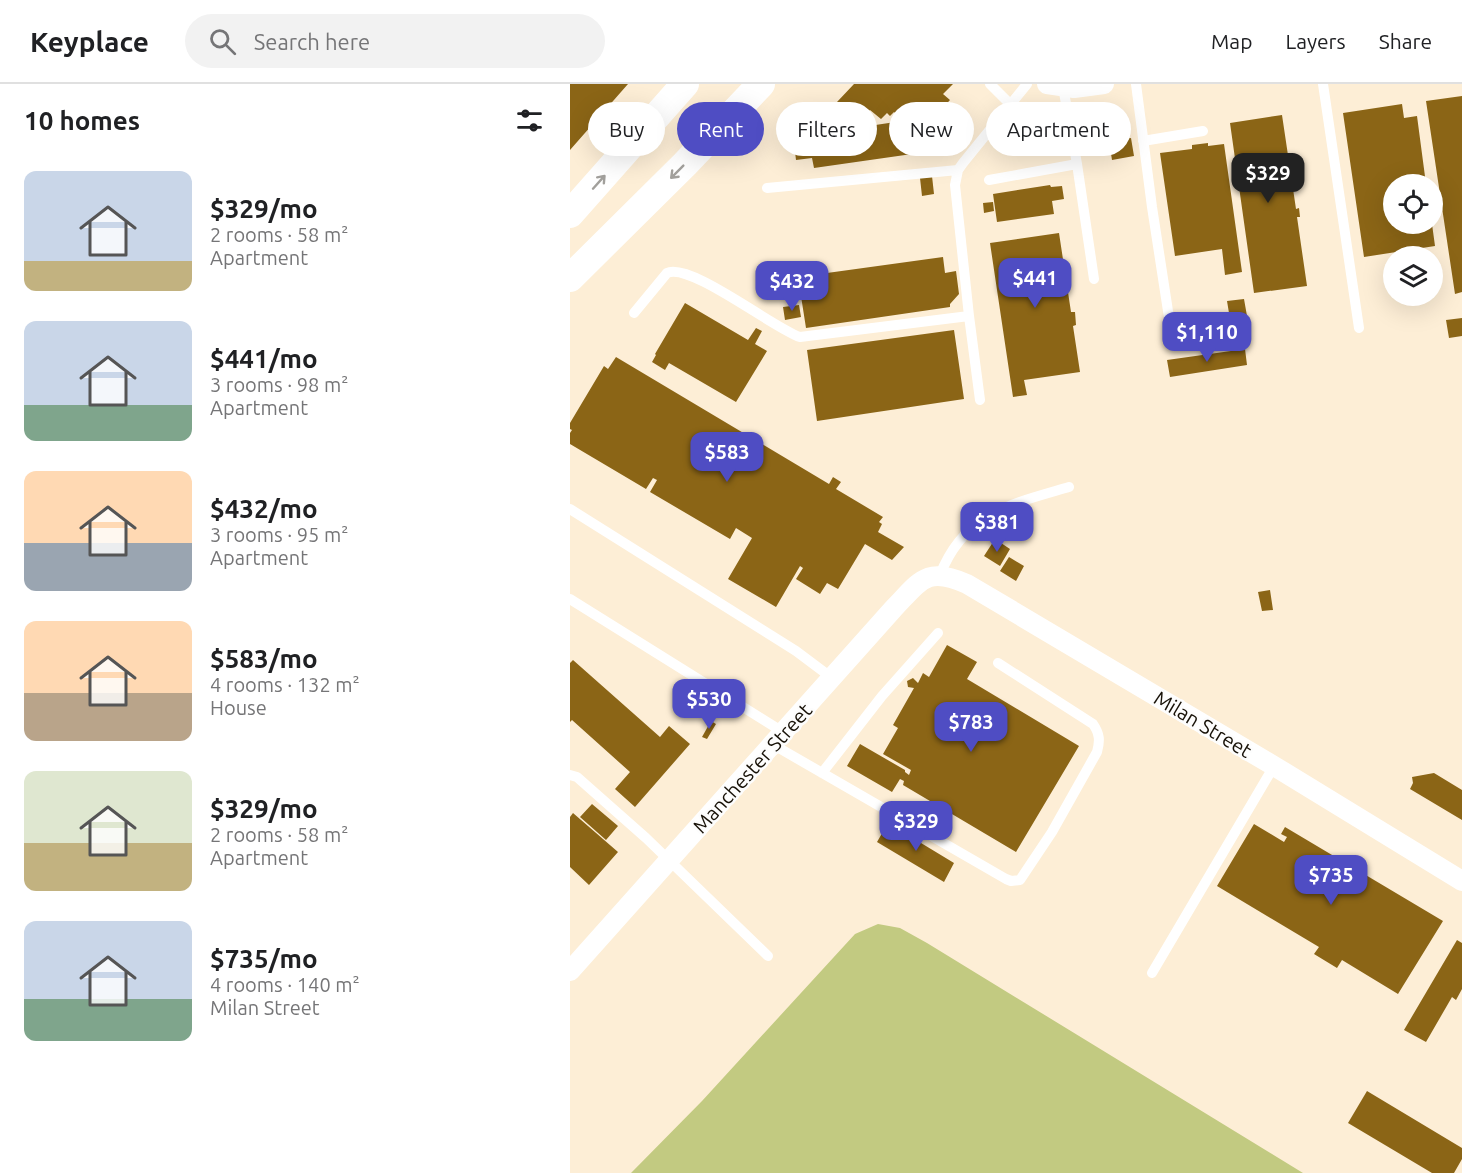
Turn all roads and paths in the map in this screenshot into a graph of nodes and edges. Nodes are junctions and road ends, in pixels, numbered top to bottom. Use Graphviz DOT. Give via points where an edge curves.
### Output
graph roads {
  1 [pos="760,84"];
  2 [pos="990,84"];
  3 [pos="1027,84"];
  4 [pos="1136,84"];
  5 [pos="1323,84"];
  6 [pos="1055,85"];
  7 [pos="1094,85"];
  8 [pos="667,99"];
  9 [pos="1008,102"];
  10 [pos="1013,102"];
  11 [pos="1203,131"];
  12 [pos="986,136"];
  13 [pos="1143,141"];
  14 [pos="1077,164"];
  15 [pos="958,170"];
  16 [pos="990,180"];
  17 [pos="767,188"];
  18 [pos="570,214"];
  19 [pos="570,279"];
  20 [pos="1094,279"];
  21 [pos="634,313"];
  22 [pos="969,316"];
  23 [pos="1221,328"];
  24 [pos="1359,328"];
  25 [pos="980,400"];
  26 [pos="1069,487"];
  27 [pos="570,509"];
  28 [pos="940,575"];
  29 [pos="570,599"];
  30 [pos="938,633"];
  31 [pos="998,663"];
  32 [pos="832,678"];
  33 [pos="778,738"];
  34 [pos="1274,766"];
  35 [pos="822,772"];
  36 [pos="570,775"];
  37 [pos="668,861"];
  38 [pos="1462,881"];
  39 [pos="768,956"];
  40 [pos="570,971"];
  41 [pos="1152,973"];
  1 -- 19 [label="main road, one-way"];
  2 -- 9 [label="lane"];
  3 -- 10 [label="lane"];
  4 -- 13 [label="lane"];
  5 -- 24 [label="lane"];
  6 -- 7 [label="street"];
  6 -- 14 [label="lane"];
  18 -- 8 [label="main road, one-way"];
  11 -- 13 [label="lane"];
  12 -- 15 [label="lane"];
  13 -- 23 [label="lane" via="1170,324 1180,333"];
  14 -- 16 [label="lane"];
  14 -- 20 [label="lane"];
  15 -- 17 [label="lane"];
  15 -- 22 [label="lane" via="957,207"];
  21 -- 22 [label="lane" via="673,270 687,273 800,337"];
  22 -- 25 [label="lane"];
  26 -- 28 [label="lane" via="1013,504 986,517 956,542"];
  27 -- 32 [label="lane" via="796,651"];
  28 -- 32 [label="street, Manchester Street" via="921,581"];
  28 -- 34 [label="street, Milan Street" via="966,584"];
  29 -- 33 [label="lane" via="756,713"];
  30 -- 35 [label="lane"];
  31 -- 35 [label="lane" via="1093,724 1100,741 1052,832 1020,880 1006,879"];
  32 -- 33 [label="street, Manchester Street"];
  33 -- 35 [label="lane"];
  33 -- 37 [label="street, Manchester Street"];
  34 -- 38 [label="street, Milan Street"];
  34 -- 41 [label="lane"];
  36 -- 37 [label="lane" via="578,777"];
  37 -- 39 [label="lane"];
  37 -- 40 [label="street, Manchester Street"];
}
